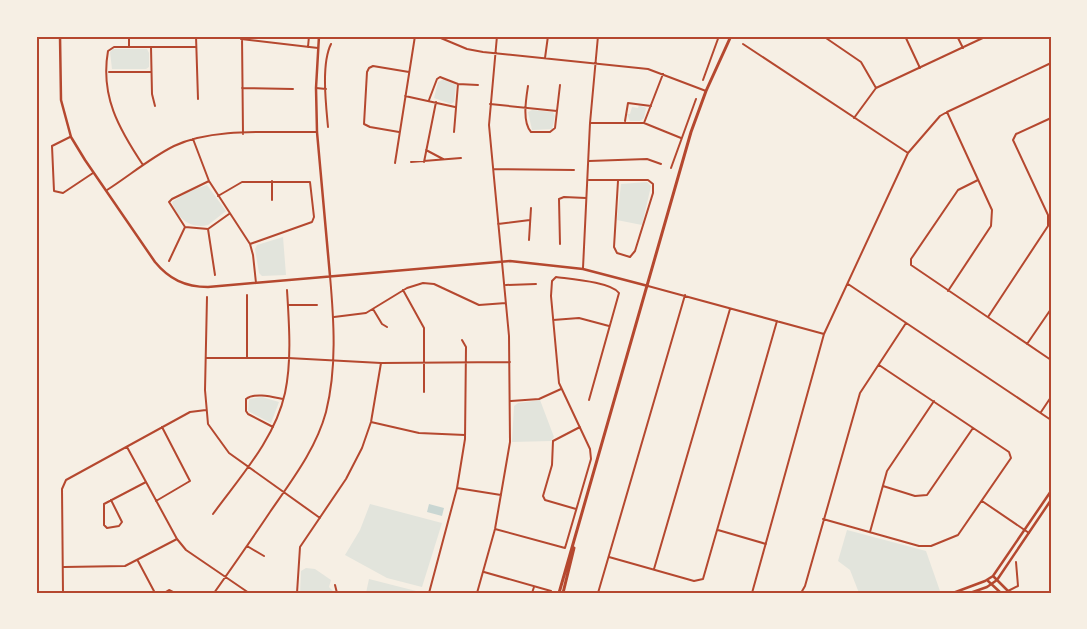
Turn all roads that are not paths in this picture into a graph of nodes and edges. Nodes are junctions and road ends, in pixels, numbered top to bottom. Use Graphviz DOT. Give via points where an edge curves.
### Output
graph roads {
  1 [pos="60,36"];
  2 [pos="129,36"];
  3 [pos="196,36"];
  4 [pos="309,36"];
  5 [pos="320,36"];
  6 [pos="415,36"];
  7 [pos="436,36"];
  8 [pos="497,36"];
  9 [pos="548,36"];
  10 [pos="598,36"];
  11 [pos="719,36"];
  12 [pos="731,36"];
  13 [pos="823,36"];
  14 [pos="905,36"];
  15 [pos="957,36"];
  16 [pos="987,36"];
  17 [pos="242,38"];
  18 [pos="331,44"];
  19 [pos="743,44"];
  20 [pos="129,47"];
  21 [pos="151,47"];
  22 [pos="196,47"];
  23 [pos="308,47"];
  24 [pos="319,48"];
  25 [pos="963,48"];
  26 [pos="496,53"];
  27 [pos="545,58"];
  28 [pos="1051,63"];
  29 [pos="596,64"];
  30 [pos="920,68"];
  31 [pos="108,72"];
  32 [pos="151,72"];
  33 [pos="409,72"];
  34 [pos="663,74"];
  35 [pos="703,80"];
  36 [pos="458,84"];
  37 [pos="478,85"];
  38 [pos="560,85"];
  39 [pos="528,86"];
  40 [pos="242,88"];
  41 [pos="316,88"];
  42 [pos="876,88"];
  43 [pos="294,89"];
  44 [pos="326,89"];
  45 [pos="706,91"];
  46 [pos="405,96"];
  47 [pos="198,99"];
  48 [pos="696,99"];
  49 [pos="430,100"];
  50 [pos="436,102"];
  51 [pos="490,104"];
  52 [pos="155,106"];
  53 [pos="651,106"];
  54 [pos="456,107"];
  55 [pos="525,108"];
  56 [pos="557,111"];
  57 [pos="947,112"];
  58 [pos="854,118"];
  59 [pos="1051,118"];
  60 [pos="625,122"];
  61 [pos="590,123"];
  62 [pos="644,123"];
  63 [pos="328,127"];
  64 [pos="317,132"];
  65 [pos="399,132"];
  66 [pos="454,132"];
  67 [pos="243,134"];
  68 [pos="71,136"];
  69 [pos="194,138"];
  70 [pos="681,138"];
  71 [pos="426,150"];
  72 [pos="908,153"];
  73 [pos="461,158"];
  74 [pos="444,160"];
  75 [pos="589,161"];
  76 [pos="411,162"];
  77 [pos="424,162"];
  78 [pos="395,163"];
  79 [pos="661,164"];
  80 [pos="143,165"];
  81 [pos="672,168"];
  82 [pos="493,169"];
  83 [pos="574,170"];
  84 [pos="93,173"];
  85 [pos="589,180"];
  86 [pos="978,180"];
  87 [pos="272,181"];
  88 [pos="618,181"];
  89 [pos="209,182"];
  90 [pos="106,191"];
  91 [pos="218,196"];
  92 [pos="588,198"];
  93 [pos="272,200"];
  94 [pos="531,208"];
  95 [pos="230,213"];
  96 [pos="530,220"];
  97 [pos="498,224"];
  98 [pos="185,227"];
  99 [pos="208,229"];
  100 [pos="528,240"];
  101 [pos="250,244"];
  102 [pos="560,244"];
  103 [pos="169,261"];
  104 [pos="502,261"];
  105 [pos="584,269"];
  106 [pos="215,275"];
  107 [pos="330,276"];
  108 [pos="256,283"];
  109 [pos="536,284"];
  110 [pos="848,284"];
  111 [pos="504,285"];
  112 [pos="648,286"];
  113 [pos="287,290"];
  114 [pos="403,290"];
  115 [pos="948,291"];
  116 [pos="247,295"];
  117 [pos="685,295"];
  118 [pos="206,297"];
  119 [pos="506,303"];
  120 [pos="288,305"];
  121 [pos="316,305"];
  122 [pos="730,308"];
  123 [pos="373,309"];
  124 [pos="1051,309"];
  125 [pos="334,317"];
  126 [pos="988,317"];
  127 [pos="553,320"];
  128 [pos="777,321"];
  129 [pos="906,323"];
  130 [pos="609,326"];
  131 [pos="387,327"];
  132 [pos="824,334"];
  133 [pos="462,340"];
  134 [pos="1027,344"];
  135 [pos="206,358"];
  136 [pos="247,358"];
  137 [pos="288,358"];
  138 [pos="333,360"];
  139 [pos="1051,360"];
  140 [pos="466,362"];
  141 [pos="510,362"];
  142 [pos="380,363"];
  143 [pos="425,363"];
  144 [pos="879,364"];
  145 [pos="562,389"];
  146 [pos="424,392"];
  147 [pos="1051,397"];
  148 [pos="283,399"];
  149 [pos="589,400"];
  150 [pos="511,401"];
  151 [pos="934,401"];
  152 [pos="206,410"];
  153 [pos="1040,413"];
  154 [pos="1051,420"];
  155 [pos="371,422"];
  156 [pos="162,427"];
  157 [pos="273,427"];
  158 [pos="580,427"];
  159 [pos="974,428"];
  160 [pos="465,435"];
  161 [pos="126,446"];
  162 [pos="247,467"];
  163 [pos="146,482"];
  164 [pos="883,486"];
  165 [pos="457,488"];
  166 [pos="1051,490"];
  167 [pos="284,492"];
  168 [pos="502,495"];
  169 [pos="111,500"];
  170 [pos="1051,500"];
  171 [pos="156,501"];
  172 [pos="982,501"];
  173 [pos="577,509"];
  174 [pos="213,514"];
  175 [pos="320,518"];
  176 [pos="824,519"];
  177 [pos="495,530"];
  178 [pos="718,530"];
  179 [pos="1024,530"];
  180 [pos="870,532"];
  181 [pos="1029,533"];
  182 [pos="177,539"];
  183 [pos="766,544"];
  184 [pos="247,546"];
  185 [pos="264,556"];
  186 [pos="610,557"];
  187 [pos="138,561"];
  188 [pos="1016,562"];
  189 [pos="63,568"];
  190 [pos="654,569"];
  191 [pos="483,572"];
  192 [pos="993,576"];
  193 [pos="225,577"];
  194 [pos="987,580"];
  195 [pos="997,580"];
  196 [pos="335,585"];
  197 [pos="991,585"];
  198 [pos="534,587"];
  199 [pos="551,591"];
  200 [pos="1009,592"];
  201 [pos="63,593"];
  202 [pos="155,593"];
  203 [pos="164,593"];
  204 [pos="175,593"];
  205 [pos="214,593"];
  206 [pos="249,593"];
  207 [pos="296,593"];
  208 [pos="337,593"];
  209 [pos="429,593"];
  210 [pos="477,593"];
  211 [pos="532,593"];
  212 [pos="561,593"];
  213 [pos="598,593"];
  214 [pos="752,593"];
  215 [pos="801,593"];
  216 [pos="953,593"];
  217 [pos="970,593"];
  218 [pos="1000,593"];
  1 -- 68 [label="street" via="61,100"];
  2 -- 20 [label="street"];
  3 -- 22 [label="street"];
  4 -- 23 [label="street"];
  5 -- 24 [label="street"];
  6 -- 33 [label="street"];
  7 -- 26 [label="street" via="467,49"];
  8 -- 26 [label="street"];
  9 -- 27 [label="street"];
  10 -- 29 [label="street"];
  11 -- 35 [label="street"];
  12 -- 45 [label="main road"];
  13 -- 42 [label="street" via="861,62"];
  14 -- 30 [label="street"];
  15 -- 25 [label="street"];
  16 -- 25 [label="street"];
  17 -- 23 [label="street"];
  17 -- 40 [label="street"];
  18 -- 44 [label="street"];
  19 -- 58 [label="street"];
  20 -- 21 [label="street"];
  20 -- 31 [label="street" via="110,49"];
  21 -- 22 [label="street"];
  21 -- 32 [label="street"];
  22 -- 47 [label="street"];
  23 -- 24 [label="street"];
  24 -- 41 [label="street"];
  25 -- 30 [label="street"];
  26 -- 27 [label="street"];
  26 -- 51 [label="street"];
  27 -- 29 [label="street"];
  28 -- 57 [label="street"];
  29 -- 34 [label="street" via="648,69"];
  29 -- 61 [label="street"];
  30 -- 42 [label="street"];
  31 -- 32 [label="street"];
  31 -- 80 [label="street" via="108,93 117,124"];
  32 -- 52 [label="street"];
  33 -- 46 [label="street"];
  33 -- 65 [label="street" via="373,66 367,72 364,124"];
  34 -- 45 [label="street"];
  34 -- 53 [label="street"];
  36 -- 37 [label="street"];
  36 -- 49 [label="street" via="438,78"];
  36 -- 54 [label="street"];
  38 -- 56 [label="street"];
  39 -- 55 [label="street"];
  40 -- 43 [label="street"];
  40 -- 67 [label="street"];
  41 -- 44 [label="street"];
  41 -- 64 [label="street"];
  42 -- 58 [label="street"];
  44 -- 63 [label="street"];
  45 -- 112 [label="main road" via="691,132"];
  46 -- 49 [label="street"];
  46 -- 65 [label="street"];
  48 -- 70 [label="street"];
  49 -- 50 [label="street"];
  50 -- 54 [label="street"];
  50 -- 71 [label="street"];
  51 -- 55 [label="street"];
  51 -- 82 [label="street"];
  53 -- 60 [label="street" via="628,103"];
  53 -- 62 [label="street"];
  54 -- 66 [label="street"];
  55 -- 56 [label="street"];
  55 -- 56 [label="street" via="528,129 535,132 554,130"];
  57 -- 72 [label="street"];
  57 -- 86 [label="street"];
  58 -- 72 [label="street"];
  59 -- 126 [label="street" via="1017,133 1013,138 1048,215 1048,226"];
  60 -- 61 [label="street"];
  60 -- 62 [label="street"];
  61 -- 75 [label="street"];
  62 -- 70 [label="street"];
  64 -- 67 [label="street"];
  64 -- 107 [label="street"];
  65 -- 78 [label="street"];
  67 -- 69 [label="street"];
  68 -- 84 [label="street"];
  68 -- 84 [label="street" via="52,146 54,191 62,193"];
  69 -- 80 [label="street"];
  69 -- 89 [label="street"];
  70 -- 81 [label="street"];
  71 -- 74 [label="street"];
  71 -- 77 [label="street"];
  72 -- 110 [label="street"];
  73 -- 74 [label="street"];
  74 -- 77 [label="street"];
  75 -- 79 [label="street" via="647,159"];
  75 -- 85 [label="street"];
  76 -- 77 [label="street"];
  80 -- 90 [label="street"];
  82 -- 83 [label="street"];
  82 -- 97 [label="street"];
  84 -- 90 [label="street"];
  85 -- 88 [label="street"];
  85 -- 92 [label="street"];
  86 -- 115 [label="street" via="992,210 992,223"];
  86 -- 115 [label="street" via="956,192 911,261 913,268"];
  87 -- 91 [label="street" via="240,182"];
  87 -- 93 [label="street"];
  87 -- 101 [label="street" via="309,181 314,217 312,222"];
  88 -- 88 [label="street" via="648,180 654,186 636,251 630,257 614,249"];
  89 -- 91 [label="street"];
  89 -- 98 [label="street" via="170,201"];
  90 -- 108 [label="street" via="157,265 173,279 200,287"];
  91 -- 95 [label="street"];
  92 -- 102 [label="street" via="559,199"];
  92 -- 105 [label="street"];
  94 -- 96 [label="street"];
  95 -- 99 [label="street"];
  95 -- 101 [label="street"];
  96 -- 97 [label="street"];
  96 -- 100 [label="street"];
  97 -- 104 [label="street"];
  98 -- 99 [label="street"];
  98 -- 103 [label="street"];
  99 -- 106 [label="street"];
  101 -- 108 [label="street"];
  104 -- 105 [label="street"];
  104 -- 107 [label="street"];
  104 -- 111 [label="street"];
  105 -- 112 [label="street"];
  107 -- 108 [label="street"];
  107 -- 125 [label="street"];
  109 -- 111 [label="street"];
  110 -- 129 [label="street"];
  110 -- 132 [label="street"];
  111 -- 119 [label="street"];
  112 -- 117 [label="street"];
  112 -- 212 [label="main road"];
  113 -- 120 [label="street"];
  114 -- 119 [label="street" via="414,284 430,283 479,305"];
  114 -- 123 [label="street"];
  114 -- 143 [label="street" via="424,328"];
  115 -- 126 [label="street"];
  116 -- 136 [label="street"];
  117 -- 122 [label="street"];
  117 -- 186 [label="street"];
  118 -- 135 [label="street"];
  119 -- 141 [label="street"];
  120 -- 121 [label="street"];
  120 -- 137 [label="street"];
  122 -- 128 [label="street"];
  122 -- 190 [label="street"];
  123 -- 125 [label="street" via="362,315"];
  123 -- 131 [label="street"];
  124 -- 134 [label="street"];
  125 -- 138 [label="street"];
  126 -- 134 [label="street"];
  127 -- 130 [label="street" via="579,318"];
  127 -- 130 [label="street" via="551,296 554,278 588,281 618,290"];
  127 -- 145 [label="street"];
  128 -- 132 [label="street"];
  128 -- 178 [label="street"];
  129 -- 144 [label="street"];
  129 -- 153 [label="street"];
  130 -- 149 [label="street"];
  132 -- 183 [label="street"];
  133 -- 140 [label="street" via="466,347"];
  134 -- 139 [label="street"];
  135 -- 136 [label="street"];
  135 -- 152 [label="street"];
  136 -- 137 [label="street"];
  137 -- 138 [label="street"];
  137 -- 148 [label="street"];
  138 -- 142 [label="street"];
  138 -- 167 [label="street" via="330,390 319,432"];
  140 -- 141 [label="street"];
  140 -- 143 [label="street"];
  140 -- 160 [label="street"];
  141 -- 150 [label="street"];
  142 -- 143 [label="street"];
  142 -- 155 [label="street"];
  143 -- 146 [label="street"];
  144 -- 151 [label="street"];
  144 -- 176 [label="street" via="857,401"];
  145 -- 150 [label="street" via="539,399"];
  145 -- 158 [label="street"];
  147 -- 153 [label="street"];
  148 -- 157 [label="street"];
  148 -- 157 [label="street" via="246,398 248,414"];
  150 -- 168 [label="street" via="509,452"];
  151 -- 159 [label="street"];
  151 -- 164 [label="street" via="887,471"];
  152 -- 156 [label="street" via="190,412"];
  152 -- 162 [label="street" via="208,424 214,433 229,453"];
  153 -- 154 [label="street"];
  155 -- 160 [label="street" via="419,433"];
  155 -- 175 [label="street" via="353,467"];
  156 -- 161 [label="street"];
  156 -- 171 [label="street" via="190,481"];
  157 -- 162 [label="street"];
  158 -- 173 [label="street" via="592,454"];
  158 -- 173 [label="street" via="553,441 552,465 543,496 545,500"];
  159 -- 164 [label="street" via="927,495 915,496"];
  159 -- 172 [label="street" via="1011,456"];
  160 -- 165 [label="street"];
  161 -- 163 [label="street"];
  161 -- 189 [label="street" via="65,482 62,489"];
  162 -- 167 [label="street"];
  162 -- 174 [label="street"];
  163 -- 169 [label="street"];
  163 -- 171 [label="street"];
  164 -- 180 [label="street"];
  165 -- 168 [label="street"];
  165 -- 209 [label="street"];
  166 -- 179 [label="street"];
  167 -- 175 [label="street"];
  167 -- 184 [label="street"];
  168 -- 177 [label="street"];
  169 -- 169 [label="street" via="103,506 107,528 117,527 122,522"];
  170 -- 181 [label="street"];
  171 -- 182 [label="street"];
  172 -- 179 [label="street"];
  172 -- 180 [label="street" via="958,535 931,546 919,546"];
  173 -- 177 [label="street" via="565,548"];
  175 -- 207 [label="street" via="300,547"];
  176 -- 180 [label="street"];
  176 -- 215 [label="street" via="806,586"];
  177 -- 191 [label="street"];
  178 -- 183 [label="street"];
  178 -- 190 [label="street" via="701,580 694,581"];
  179 -- 181 [label="street"];
  179 -- 192 [label="street"];
  181 -- 195 [label="street"];
  182 -- 187 [label="street"];
  182 -- 193 [label="street" via="186,550"];
  183 -- 214 [label="street"];
  184 -- 185 [label="street"];
  184 -- 193 [label="street"];
  186 -- 190 [label="street"];
  186 -- 213 [label="street"];
  187 -- 189 [label="street" via="119,567"];
  187 -- 202 [label="street"];
  188 -- 200 [label="street" via="1018,586"];
  189 -- 201 [label="street"];
  191 -- 198 [label="street"];
  191 -- 210 [label="street"];
  192 -- 194 [label="street"];
  192 -- 195 [label="street"];
  193 -- 205 [label="street"];
  193 -- 206 [label="street"];
  194 -- 197 [label="street"];
  194 -- 216 [label="street"];
  195 -- 197 [label="street"];
  195 -- 200 [label="street"];
  196 -- 208 [label="street"];
  197 -- 217 [label="street"];
  197 -- 218 [label="street"];
  198 -- 199 [label="street"];
  198 -- 211 [label="street"];
  203 -- 204 [label="street" via="169,590"];
}
